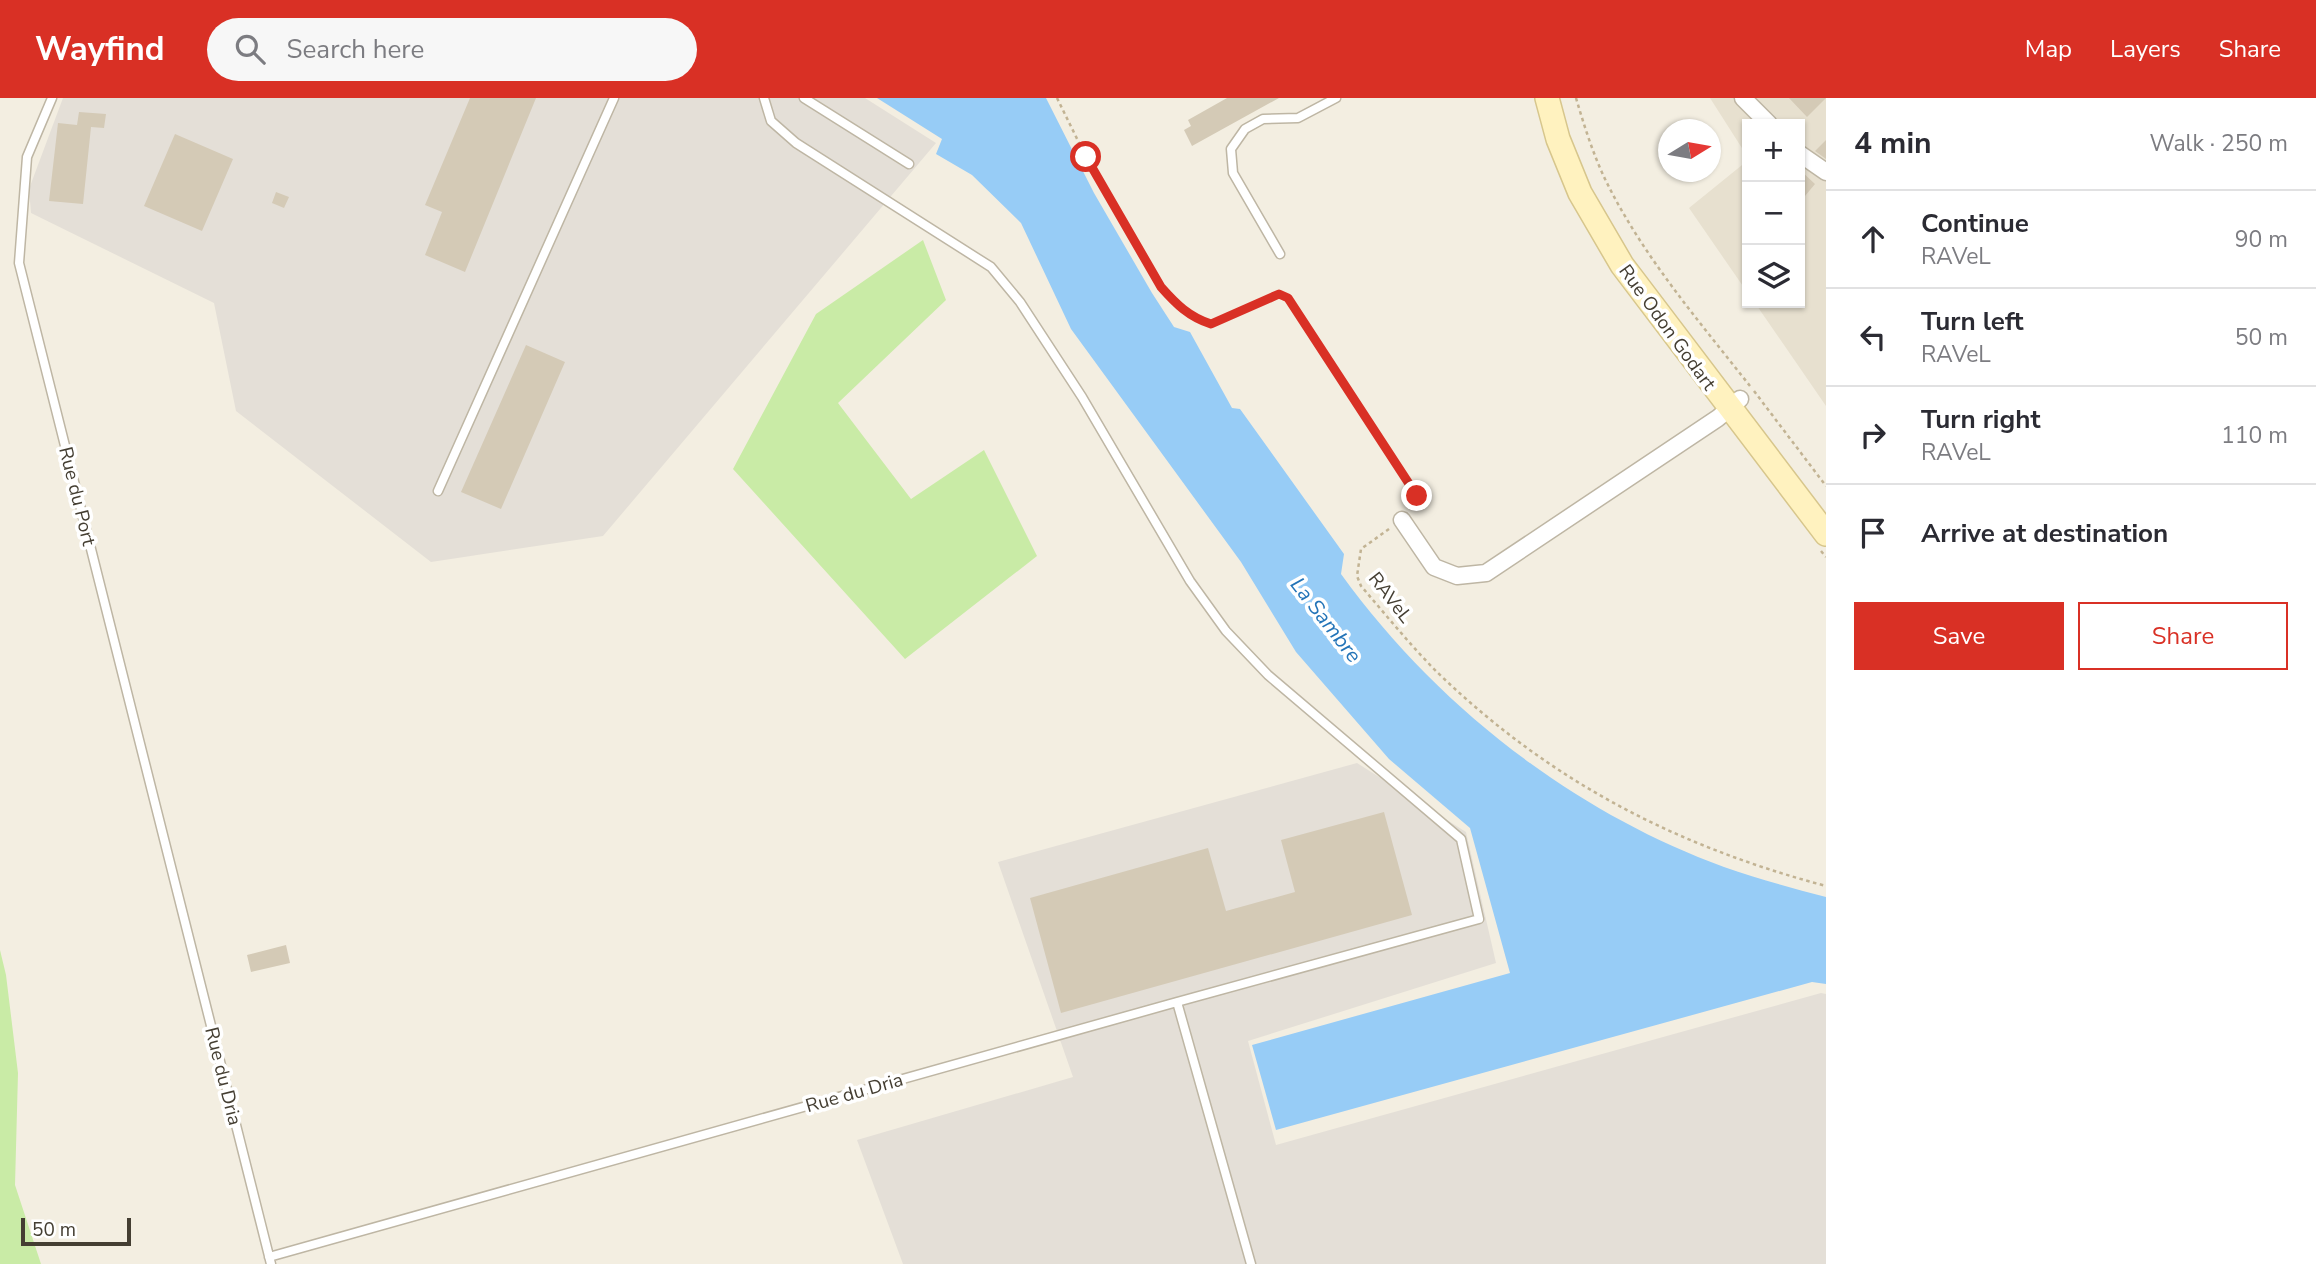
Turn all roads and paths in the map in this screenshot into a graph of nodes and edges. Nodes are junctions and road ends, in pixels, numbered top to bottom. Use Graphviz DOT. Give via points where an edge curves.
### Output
graph roads {
  1 [pos="52,98"];
  2 [pos="614,98"];
  3 [pos="764,98"];
  4 [pos="804,98"];
  5 [pos="1057,98"];
  6 [pos="1336,98"];
  7 [pos="1547,98"];
  8 [pos="1561,98"];
  9 [pos="1576,98"];
  10 [pos="1743,98"];
  11 [pos="1764,119"];
  12 [pos="1805,157"];
  13 [pos="909,164"];
  14 [pos="1826,172"];
  15 [pos="1280,254"];
  16 [pos="1735,405"];
  17 [pos="1826,486"];
  18 [pos="438,491"];
  19 [pos="1826,510"];
  20 [pos="1402,520"];
  21 [pos="1826,534"];
  22 [pos="1826,886"];
  23 [pos="178,895"];
  24 [pos="1177,1002"];
  25 [pos="270,1260"];
  26 [pos="1251,1264"];
  1 -- 23 [label="lane, Rue du Port" via="27,158 19,263"];
  2 -- 18 [label="lane"];
  3 -- 24 [label="lane, Rue du Dria" via="771,121 796,144 991,267 1020,302 1082,397 1190,581 1227,631 1268,675 1461,839 1479,919"];
  4 -- 13 [label="lane"];
  5 -- 20 [label="path, RAVeL" via="1086,157 1161,287 1175,303 1193,318 1211,324 1279,294 1288,298 1417,496 1416,510"];
  6 -- 15 [label="lane" via="1298,118 1263,119 1245,129 1231,149 1233,173"];
  7 -- 16 [label="main road, Rue Odon Godart" via="1580,193 1622,265"];
  8 -- 16 [label="main road, Rue Odon Godart" via="1598,196 1634,260"];
  9 -- 17 [label="path" via="1605,178 1635,232"];
  10 -- 11 [label="street"];
  12 -- 14 [label="street"];
  16 -- 19 [label="main road, Rue Odon Godart"];
  16 -- 20 [label="street" via="1486,573 1457,576 1434,567"];
  16 -- 21 [label="main road, Rue Odon Godart"];
  20 -- 22 [label="path, RAVeL / RAVeL" via="1361,549 1357,576 1402,634 1471,703 1548,764 1657,827 1728,857"];
  23 -- 25 [label="lane, Rue du Dria"];
  24 -- 25 [label="lane, Rue du Dria"];
  24 -- 26 [label="lane"];
}
